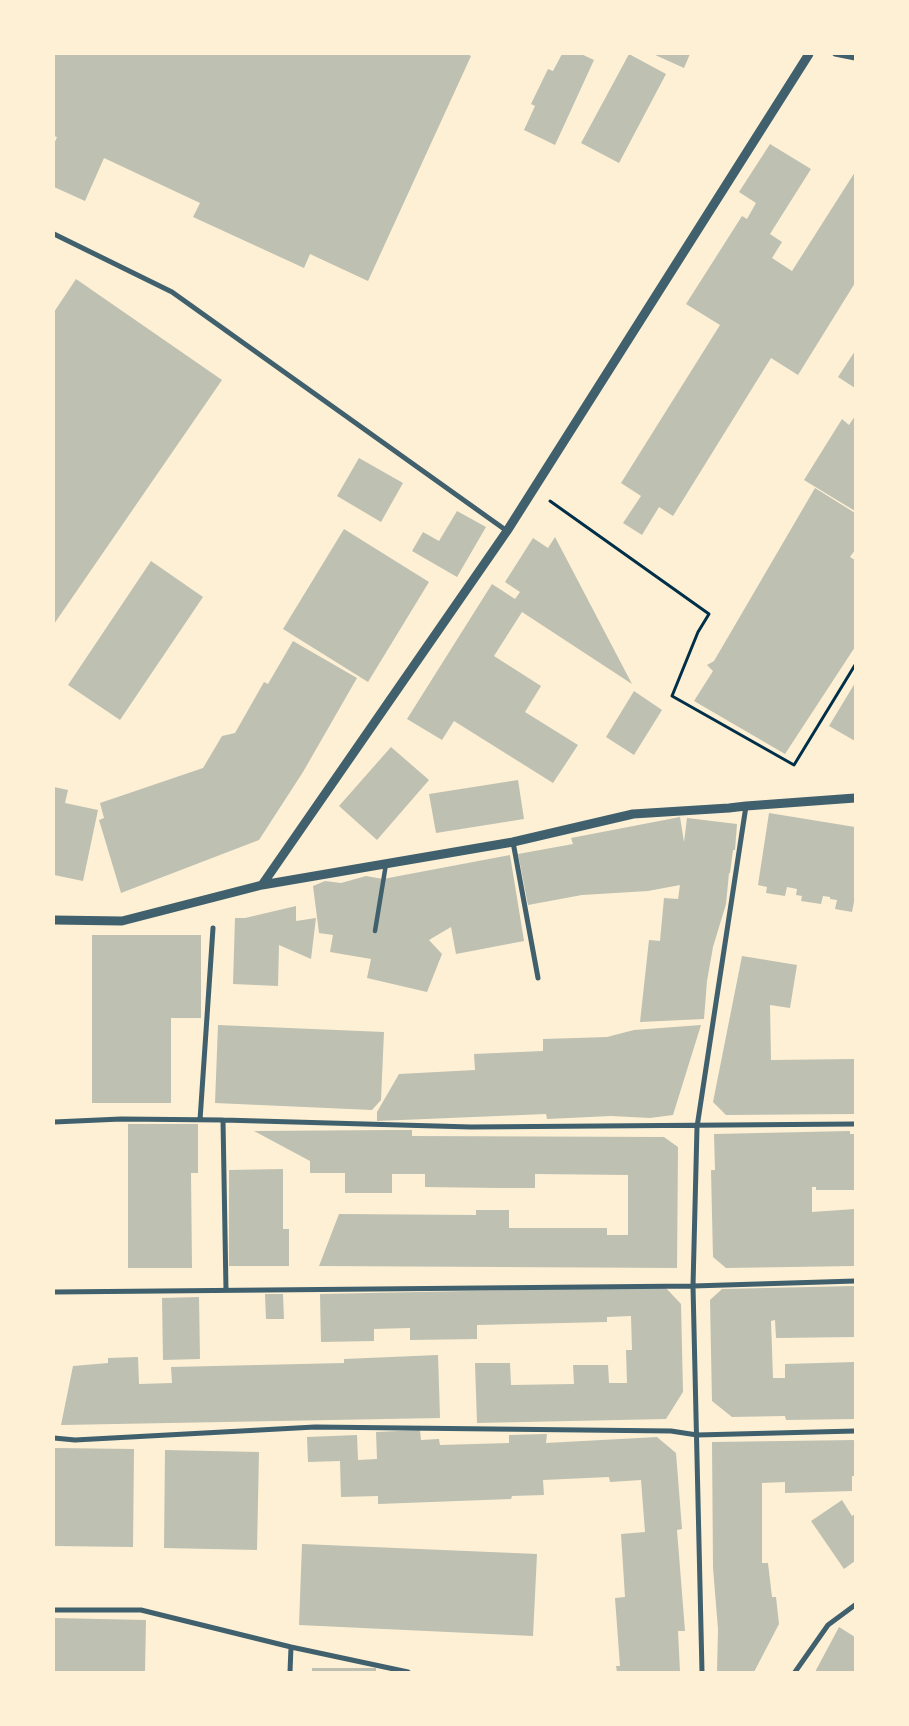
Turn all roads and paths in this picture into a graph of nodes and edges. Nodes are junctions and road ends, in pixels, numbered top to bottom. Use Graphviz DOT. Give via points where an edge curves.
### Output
graph roads {
  1 [pos="809,54"];
  2 [pos="835,54"];
  3 [pos="855,58"];
  4 [pos="54,234"];
  5 [pos="533,490"];
  6 [pos="507,531"];
  7 [pos="855,665"];
  8 [pos="855,798"];
  9 [pos="746,806"];
  10 [pos="513,842"];
  11 [pos="386,864"];
  12 [pos="262,885"];
  13 [pos="54,920"];
  14 [pos="213,928"];
  15 [pos="375,931"];
  16 [pos="538,978"];
  17 [pos="200,1120"];
  18 [pos="223,1120"];
  19 [pos="54,1122"];
  20 [pos="855,1124"];
  21 [pos="697,1127"];
  22 [pos="855,1281"];
  23 [pos="693,1286"];
  24 [pos="226,1290"];
  25 [pos="54,1292"];
  26 [pos="855,1432"];
  27 [pos="697,1435"];
  28 [pos="54,1438"];
  29 [pos="855,1605"];
  30 [pos="54,1610"];
  31 [pos="291,1648"];
  32 [pos="290,1672"];
  33 [pos="408,1672"];
  34 [pos="702,1672"];
  35 [pos="795,1672"];
  1 -- 5 [label="street"];
  2 -- 3 [label="street"];
  4 -- 6 [label="street" via="172,292"];
  5 -- 6 [label="street"];
  5 -- 7 [label="path" via="708,614 672,696 794,765"];
  6 -- 12 [label="street"];
  8 -- 9 [label="street"];
  9 -- 10 [label="street" via="634,814"];
  9 -- 21 [label="street"];
  10 -- 11 [label="street"];
  10 -- 16 [label="street"];
  11 -- 12 [label="street"];
  11 -- 15 [label="street"];
  12 -- 13 [label="street" via="122,921"];
  14 -- 17 [label="street"];
  17 -- 18 [label="street"];
  17 -- 19 [label="street"];
  18 -- 21 [label="street" via="471,1127"];
  18 -- 24 [label="street"];
  20 -- 21 [label="street"];
  21 -- 23 [label="street"];
  22 -- 23 [label="street"];
  23 -- 24 [label="street"];
  23 -- 27 [label="street"];
  24 -- 25 [label="street"];
  26 -- 27 [label="street"];
  27 -- 28 [label="street" via="671,1431 315,1427 75,1440"];
  27 -- 34 [label="street"];
  29 -- 35 [label="street" via="828,1625"];
  30 -- 31 [label="street" via="141,1610"];
  31 -- 32 [label="street"];
  31 -- 33 [label="street"];
}
